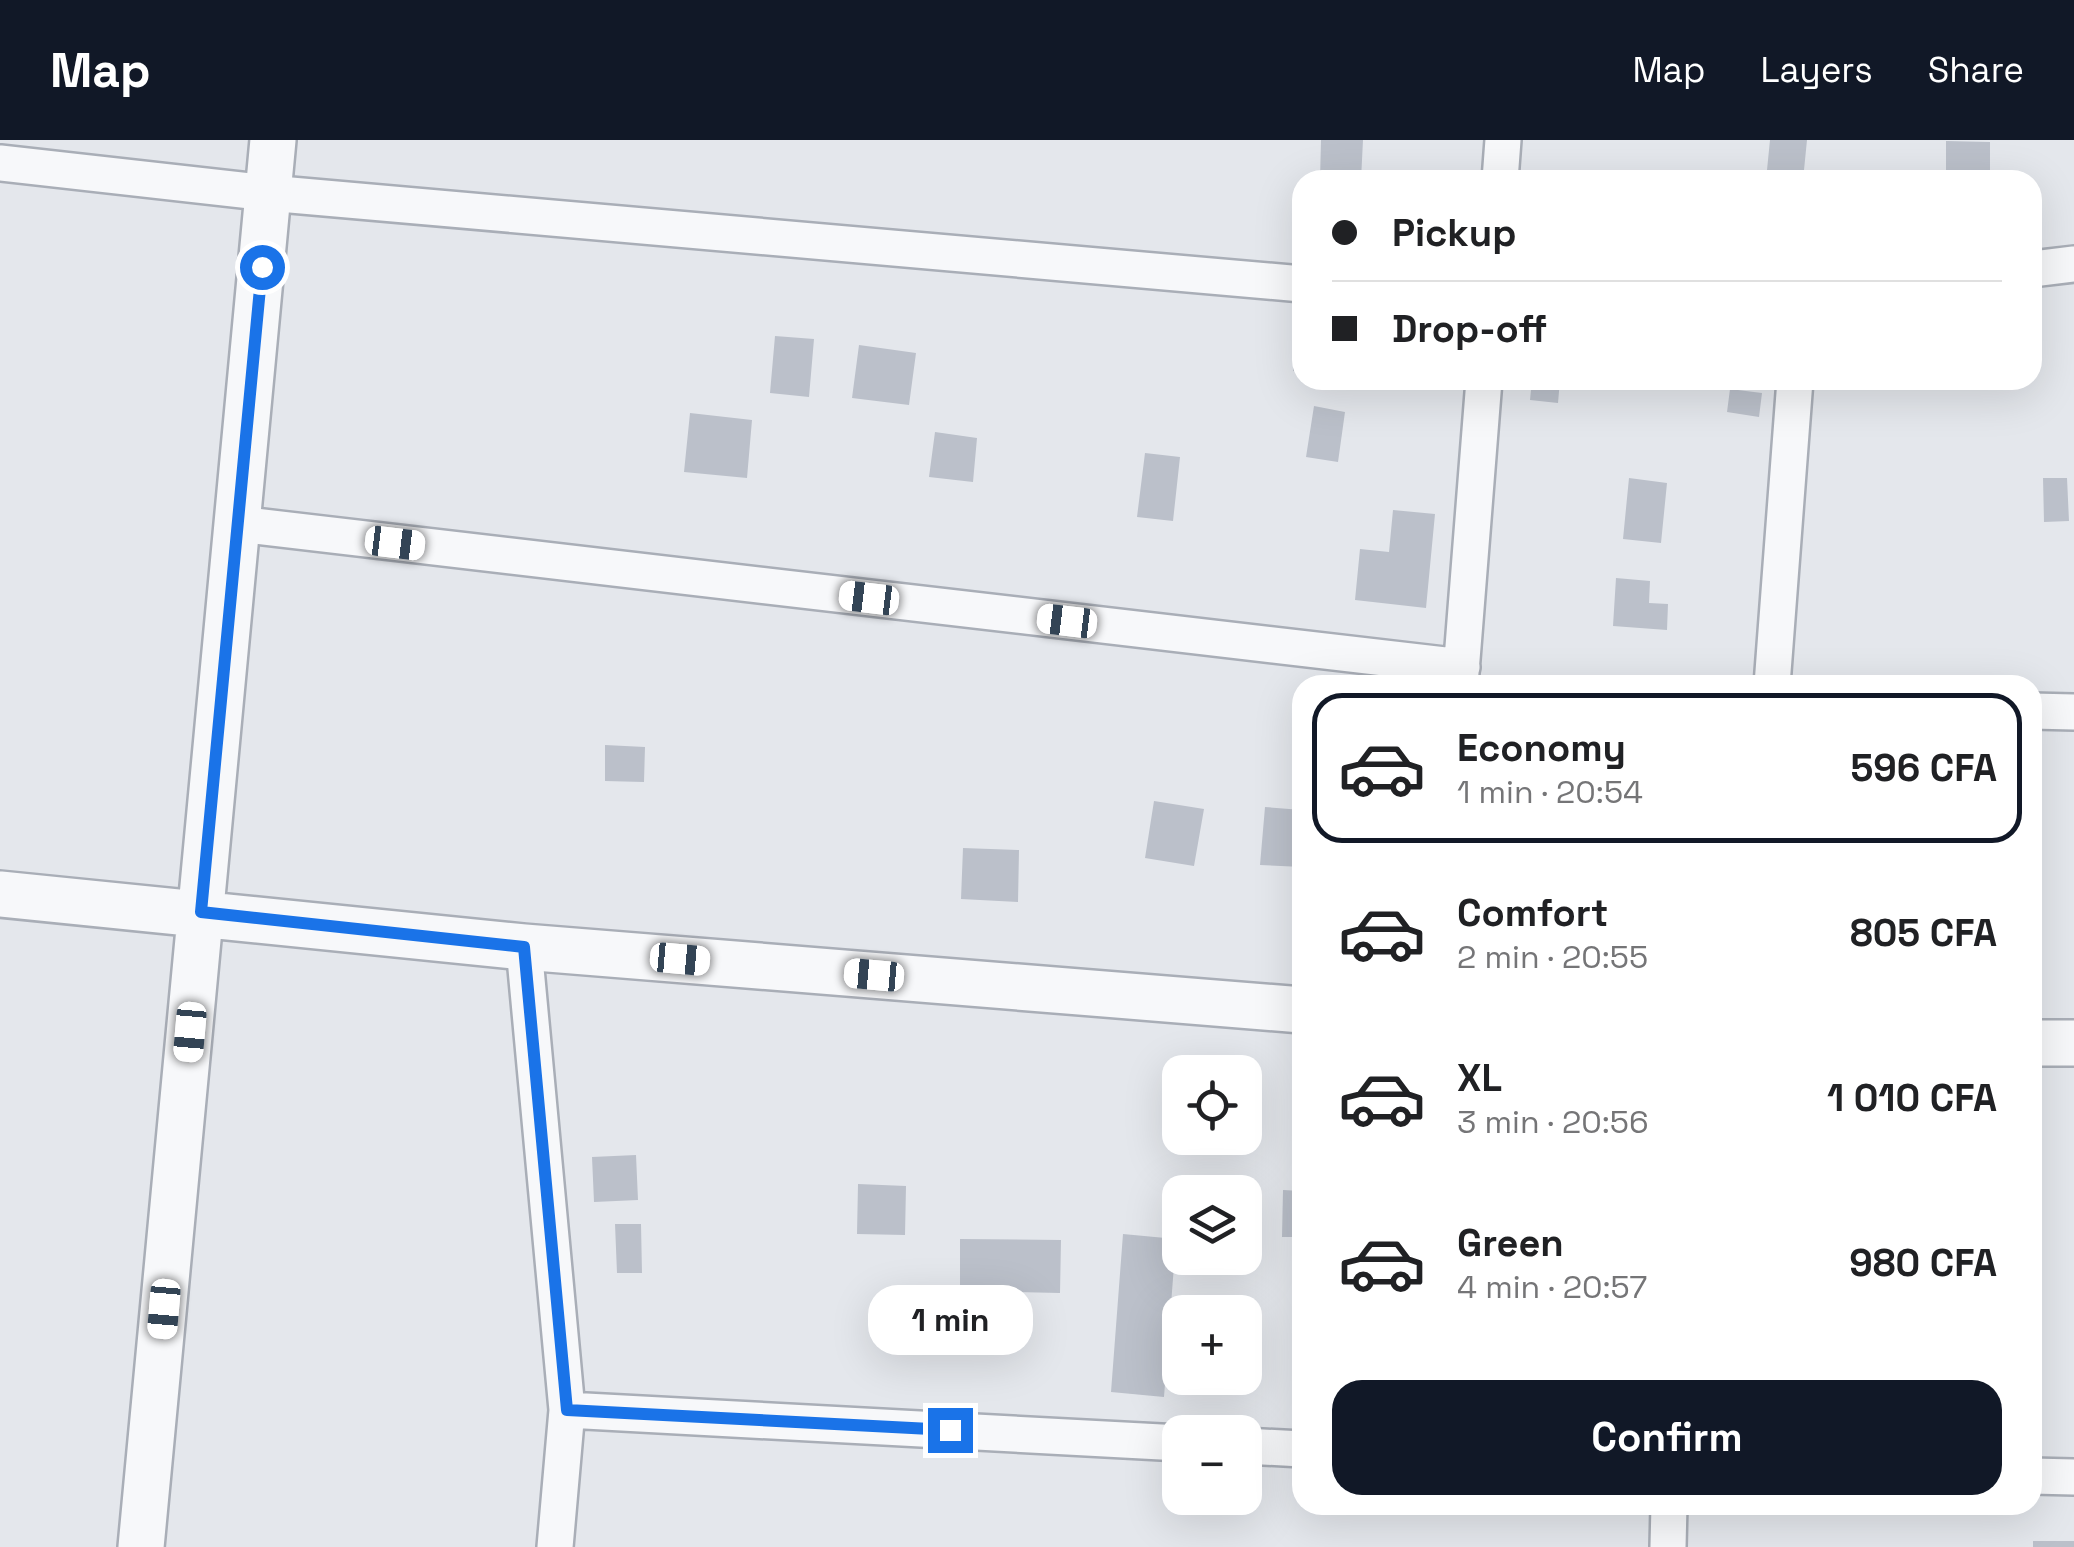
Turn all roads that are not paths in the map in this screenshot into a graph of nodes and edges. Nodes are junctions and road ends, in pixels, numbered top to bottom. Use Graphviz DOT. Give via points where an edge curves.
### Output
graph roads {
  1 [pos="273,140"];
  2 [pos="1503,140"];
  3 [pos="0,163"];
  4 [pos="1501,170"];
  5 [pos="268,193"];
  6 [pos="2074,264"];
  7 [pos="2042,267"];
  8 [pos="1292,283"];
  9 [pos="1483,390"];
  10 [pos="1794,390"];
  11 [pos="237,524"];
  12 [pos="1453,675"];
  13 [pos="1461,675"];
  14 [pos="1773,675"];
  15 [pos="2042,711"];
  16 [pos="2074,712"];
  17 [pos="0,894"];
  18 [pos="201,912"];
  19 [pos="524,947"];
  20 [pos="1292,1009"];
  21 [pos="2042,1042"];
  22 [pos="2074,1043"];
  23 [pos="567,1410"];
  24 [pos="1162,1442"];
  25 [pos="1262,1447"];
  26 [pos="1292,1449"];
  27 [pos="2042,1476"];
  28 [pos="2074,1477"];
  29 [pos="1669,1515"];
  30 [pos="142,1547"];
  31 [pos="555,1547"];
  32 [pos="1668,1547"];
  1 -- 5 [label="street"];
  2 -- 4 [label="street"];
  3 -- 5 [label="street"];
  5 -- 8 [label="street"];
  5 -- 11 [label="street"];
  6 -- 7 [label="street"];
  9 -- 13 [label="street"];
  10 -- 14 [label="street"];
  11 -- 12 [label="street"];
  11 -- 18 [label="street"];
  15 -- 16 [label="street"];
  17 -- 18 [label="street"];
  18 -- 19 [label="street"];
  18 -- 30 [label="street"];
  19 -- 20 [label="street"];
  19 -- 23 [label="street"];
  21 -- 22 [label="street"];
  23 -- 24 [label="street"];
  23 -- 31 [label="street"];
  25 -- 26 [label="street"];
  27 -- 28 [label="street"];
  29 -- 32 [label="street"];
}
